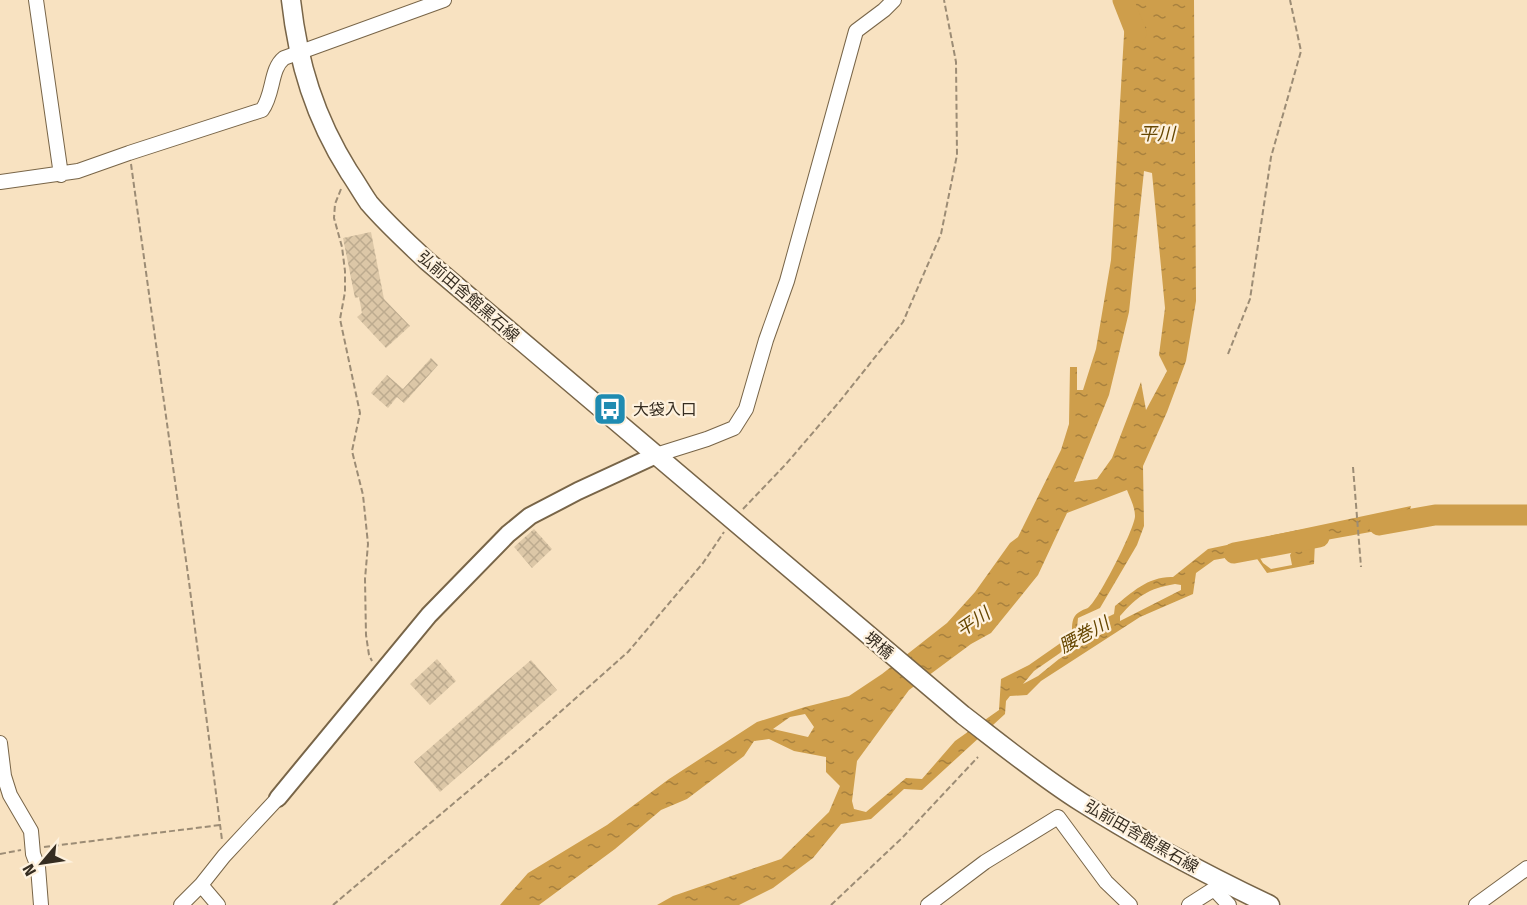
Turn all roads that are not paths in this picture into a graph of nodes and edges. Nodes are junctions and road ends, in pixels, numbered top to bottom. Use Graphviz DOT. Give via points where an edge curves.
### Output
graph roads {
  1 [pos="36,0"];
  2 [pos="291,0"];
  3 [pos="444,0"];
  4 [pos="894,0"];
  5 [pos="298,53"];
  6 [pos="61,175"];
  7 [pos="0,182"];
  8 [pos="656,455"];
  9 [pos="741,527"];
  10 [pos="0,743"];
  11 [pos="1020,758"];
  12 [pos="278,798"];
  13 [pos="1527,868"];
  14 [pos="201,885"];
  15 [pos="1218,885"];
  16 [pos="41,905"];
  17 [pos="181,905"];
  18 [pos="218,905"];
  19 [pos="928,905"];
  20 [pos="1130,905"];
  21 [pos="1189,905"];
  22 [pos="1229,905"];
  23 [pos="1270,905"];
  24 [pos="1476,905"];
  1 -- 6 [label="street"];
  2 -- 5 [label="main road, 弘前田舎館黒石線"];
  3 -- 5 [label="street"];
  4 -- 8 [label="street" via="856,30 787,281 747,409 734,428"];
  5 -- 6 [label="street" via="277,63 269,100 262,110"];
  5 -- 8 [label="main road, 弘前田舎館黒石線" via="315,108 367,200 427,261"];
  6 -- 7 [label="street"];
  8 -- 9 [label="main road, 弘前田舎館黒石線"];
  8 -- 12 [label="street" via="578,490 508,534 429,615"];
  9 -- 11 [label="main road, 堺橋" via="963,715"];
  10 -- 16 [label="street" via="10,795 31,831"];
  11 -- 15 [label="main road, 弘前田舎館黒石線" via="1081,802"];
  12 -- 14 [label="street"];
  13 -- 24 [label="street"];
  14 -- 17 [label="street"];
  14 -- 18 [label="street"];
  15 -- 21 [label="street"];
  15 -- 22 [label="street"];
  15 -- 23 [label="main road, 弘前田舎館黒石線"];
  19 -- 20 [label="street" via="985,862 1058,817 1106,882"];
}
